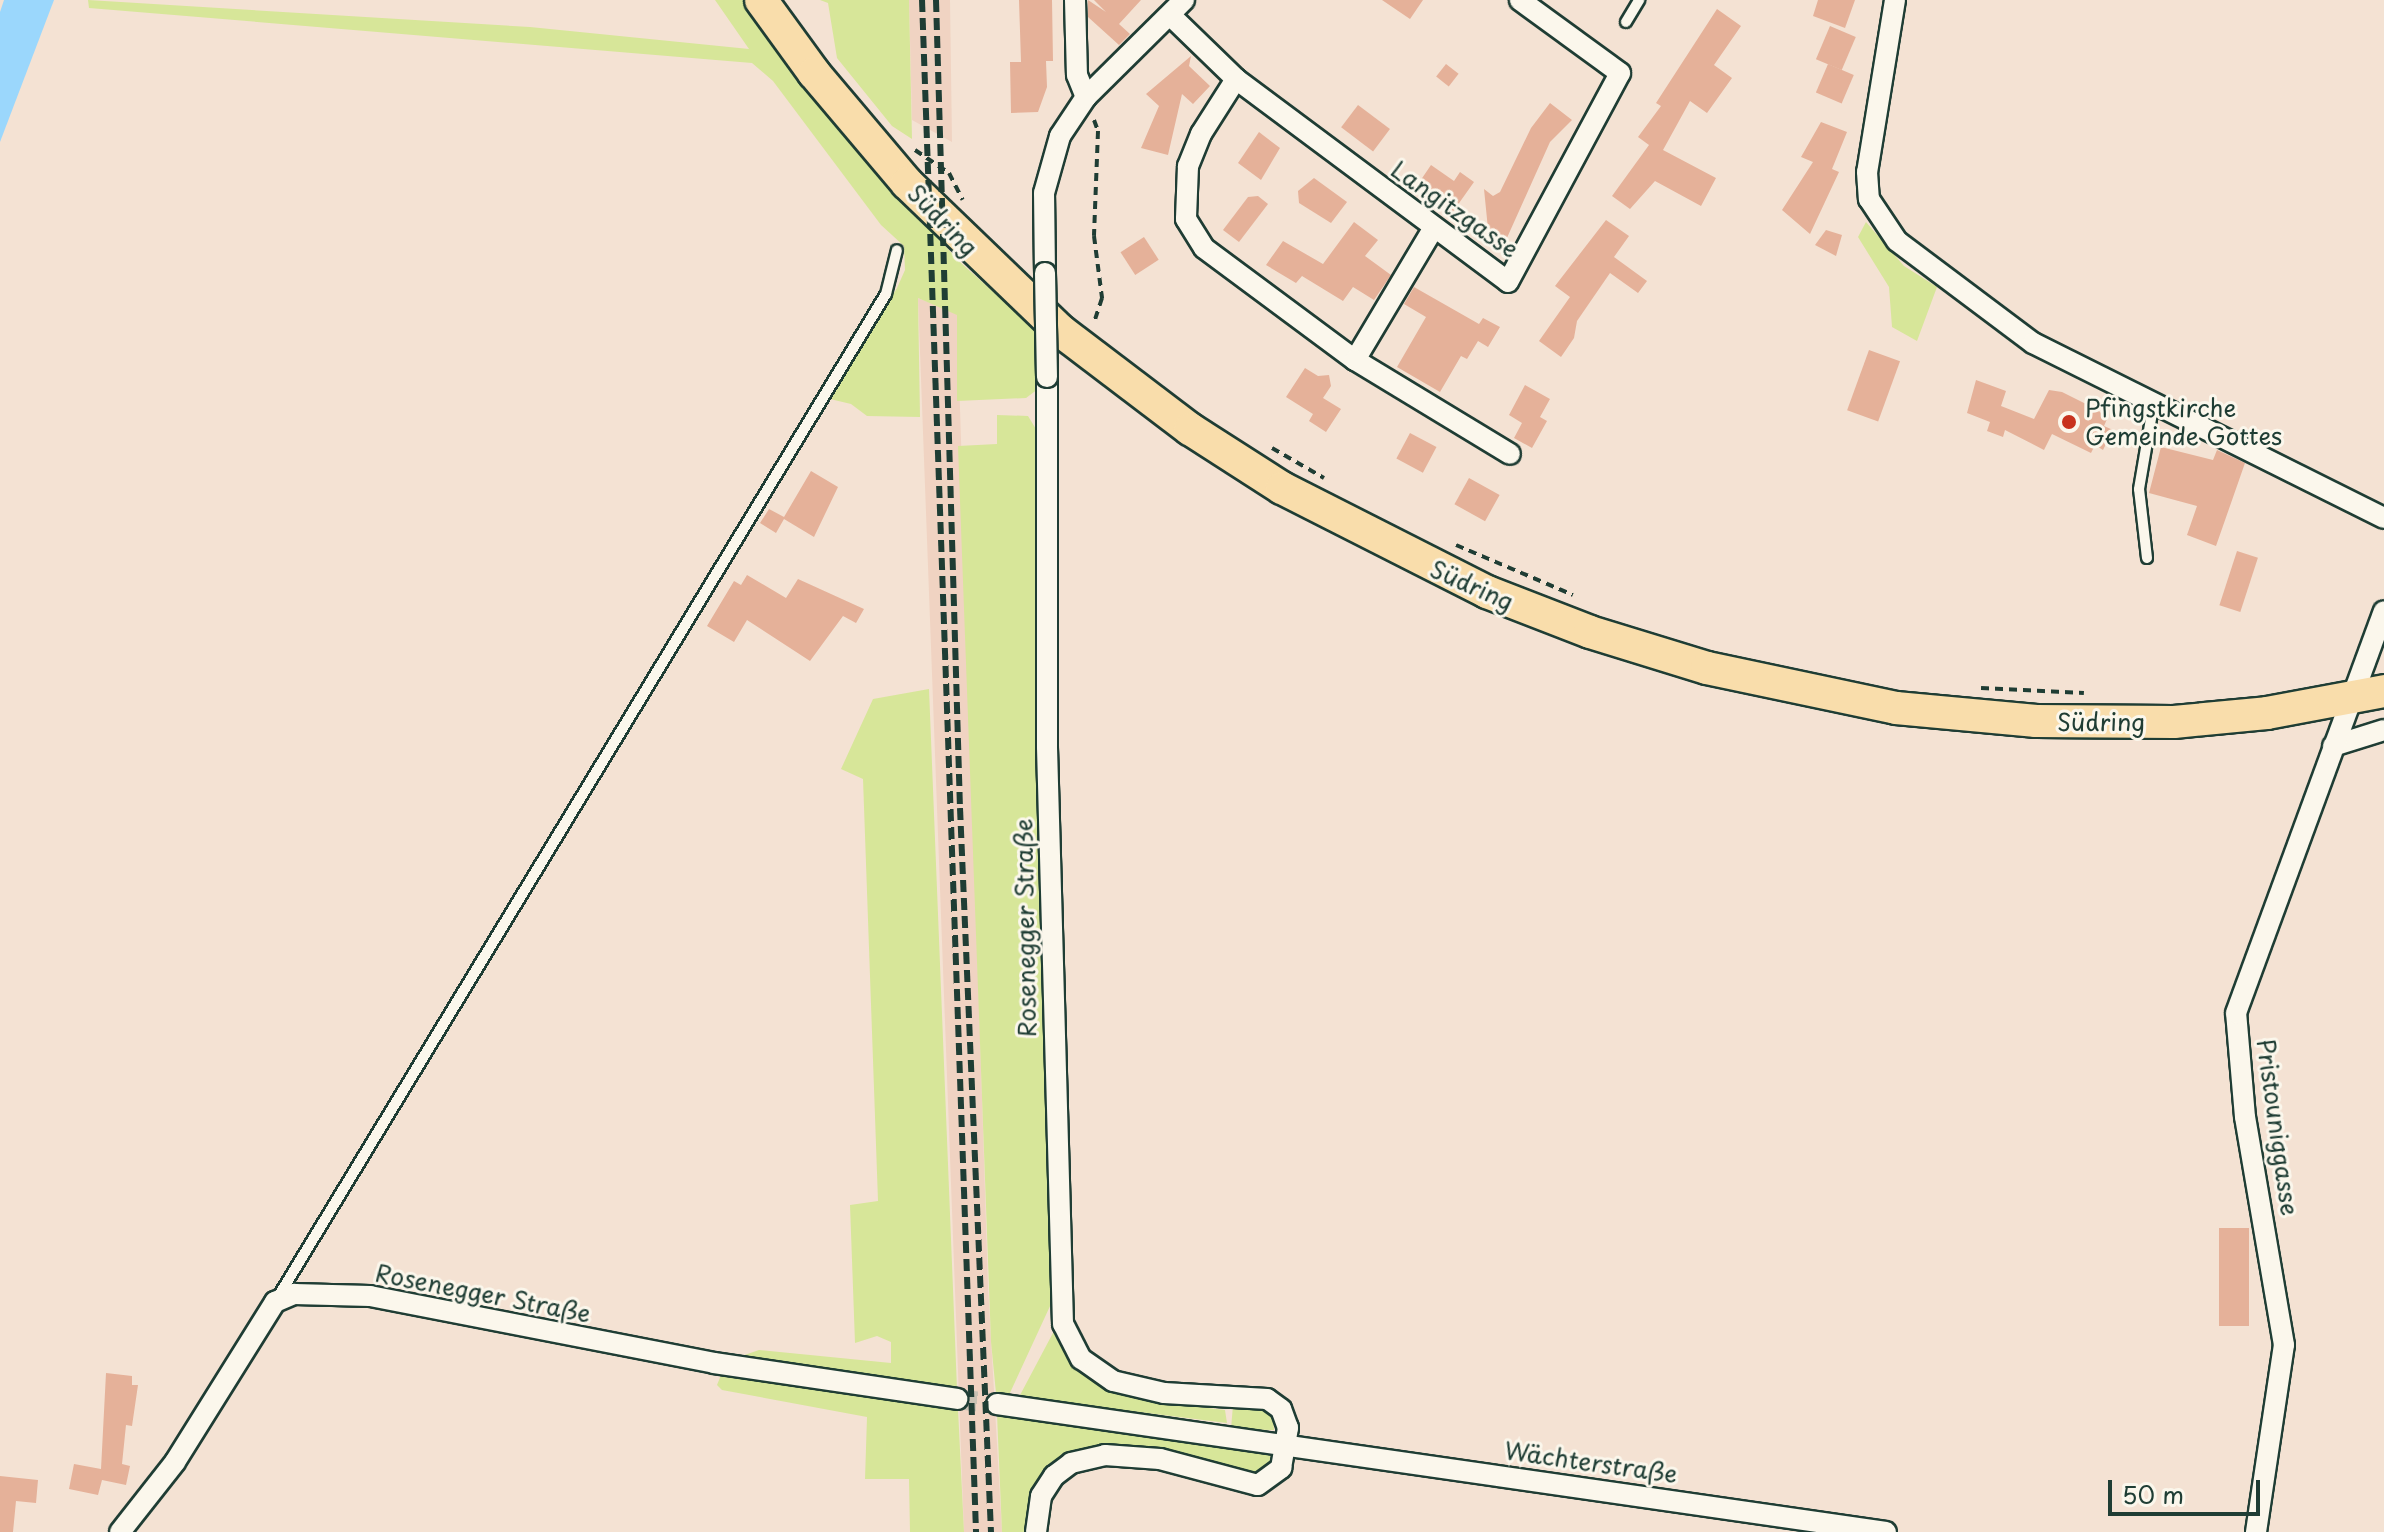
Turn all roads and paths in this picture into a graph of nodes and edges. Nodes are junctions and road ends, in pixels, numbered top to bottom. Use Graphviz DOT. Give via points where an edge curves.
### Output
graph roads {
  1 [pos="761,0"];
  2 [pos="1075,0"];
  3 [pos="1520,0"];
  4 [pos="1639,0"];
  5 [pos="1895,0"];
  6 [pos="1177,7"];
  7 [pos="1626,22"];
  8 [pos="1236,79"];
  9 [pos="1086,97"];
  10 [pos="1433,229"];
  11 [pos="897,250"];
  12 [pos="1090,328"];
  13 [pos="1355,360"];
  14 [pos="2153,407"];
  15 [pos="1261,442"];
  16 [pos="1510,454"];
  17 [pos="1330,481"];
  18 [pos="2384,518"];
  19 [pos="1442,539"];
  20 [pos="2147,558"];
  21 [pos="1586,601"];
  22 [pos="2384,611"];
  23 [pos="1977,687"];
  24 [pos="2384,691"];
  25 [pos="2098,694"];
  26 [pos="2352,699"];
  27 [pos="2384,730"];
  28 [pos="2333,746"];
  29 [pos="275,1302"];
  30 [pos="957,1399"];
  31 [pos="997,1404"];
  32 [pos="1287,1444"];
  33 [pos="120,1532"];
  34 [pos="1036,1532"];
  35 [pos="1886,1532"];
  36 [pos="2256,1532"];
  1 -- 26 [label="main road, Südring" via="814,73 907,183 1062,332 1235,460 1447,575 1648,651 1802,691 1896,708 2036,721 2174,722"];
  2 -- 9 [label="street" via="1077,75"];
  3 -- 10 [label="street, Langitzgasse" via="1620,73 1508,282"];
  4 -- 7 [label="lane"];
  5 -- 14 [label="street" via="1867,172 1869,199 1897,241 2033,343"];
  6 -- 8 [label="street, Langitzgasse"];
  6 -- 9 [label="street, Rosenegger Straße"];
  8 -- 10 [label="street, Langitzgasse"];
  8 -- 13 [label="street" via="1201,134 1188,166 1185,202 1193,235"];
  9 -- 12 [label="path" via="1098,131 1094,236 1102,298 1100,316"];
  9 -- 32 [label="street, Rosenegger Straße, bridge" via="1060,136 1047,173 1045,273 1048,776 1063,1324 1081,1359 1113,1381 1164,1393 1258,1397 1275,1403 1286,1418"];
  10 -- 13 [label="street"];
  11 -- 29 [label="lane" via="886,294"];
  13 -- 16 [label="street"];
  14 -- 18 [label="street"];
  14 -- 20 [label="lane" via="2139,489"];
  15 -- 17 [label="path"];
  19 -- 21 [label="path"];
  22 -- 26 [label="street, Pristouniggasse"];
  23 -- 25 [label="path"];
  24 -- 26 [label="main road, Südring"];
  26 -- 28 [label="street, Pristouniggasse"];
  27 -- 28 [label="street"];
  28 -- 36 [label="street, Pristouniggasse" via="2236,1013 2245,1117 2284,1345"];
  29 -- 30 [label="street, Rosenegger Straße" via="320,1291 370,1296 714,1363"];
  29 -- 33 [label="street" via="175,1462"];
  31 -- 32 [label="street"];
  32 -- 34 [label="street" via="1281,1468 1258,1485 1160,1459 1083,1458 1061,1469 1047,1485"];
  32 -- 35 [label="street, Wächterstraße"];
}
